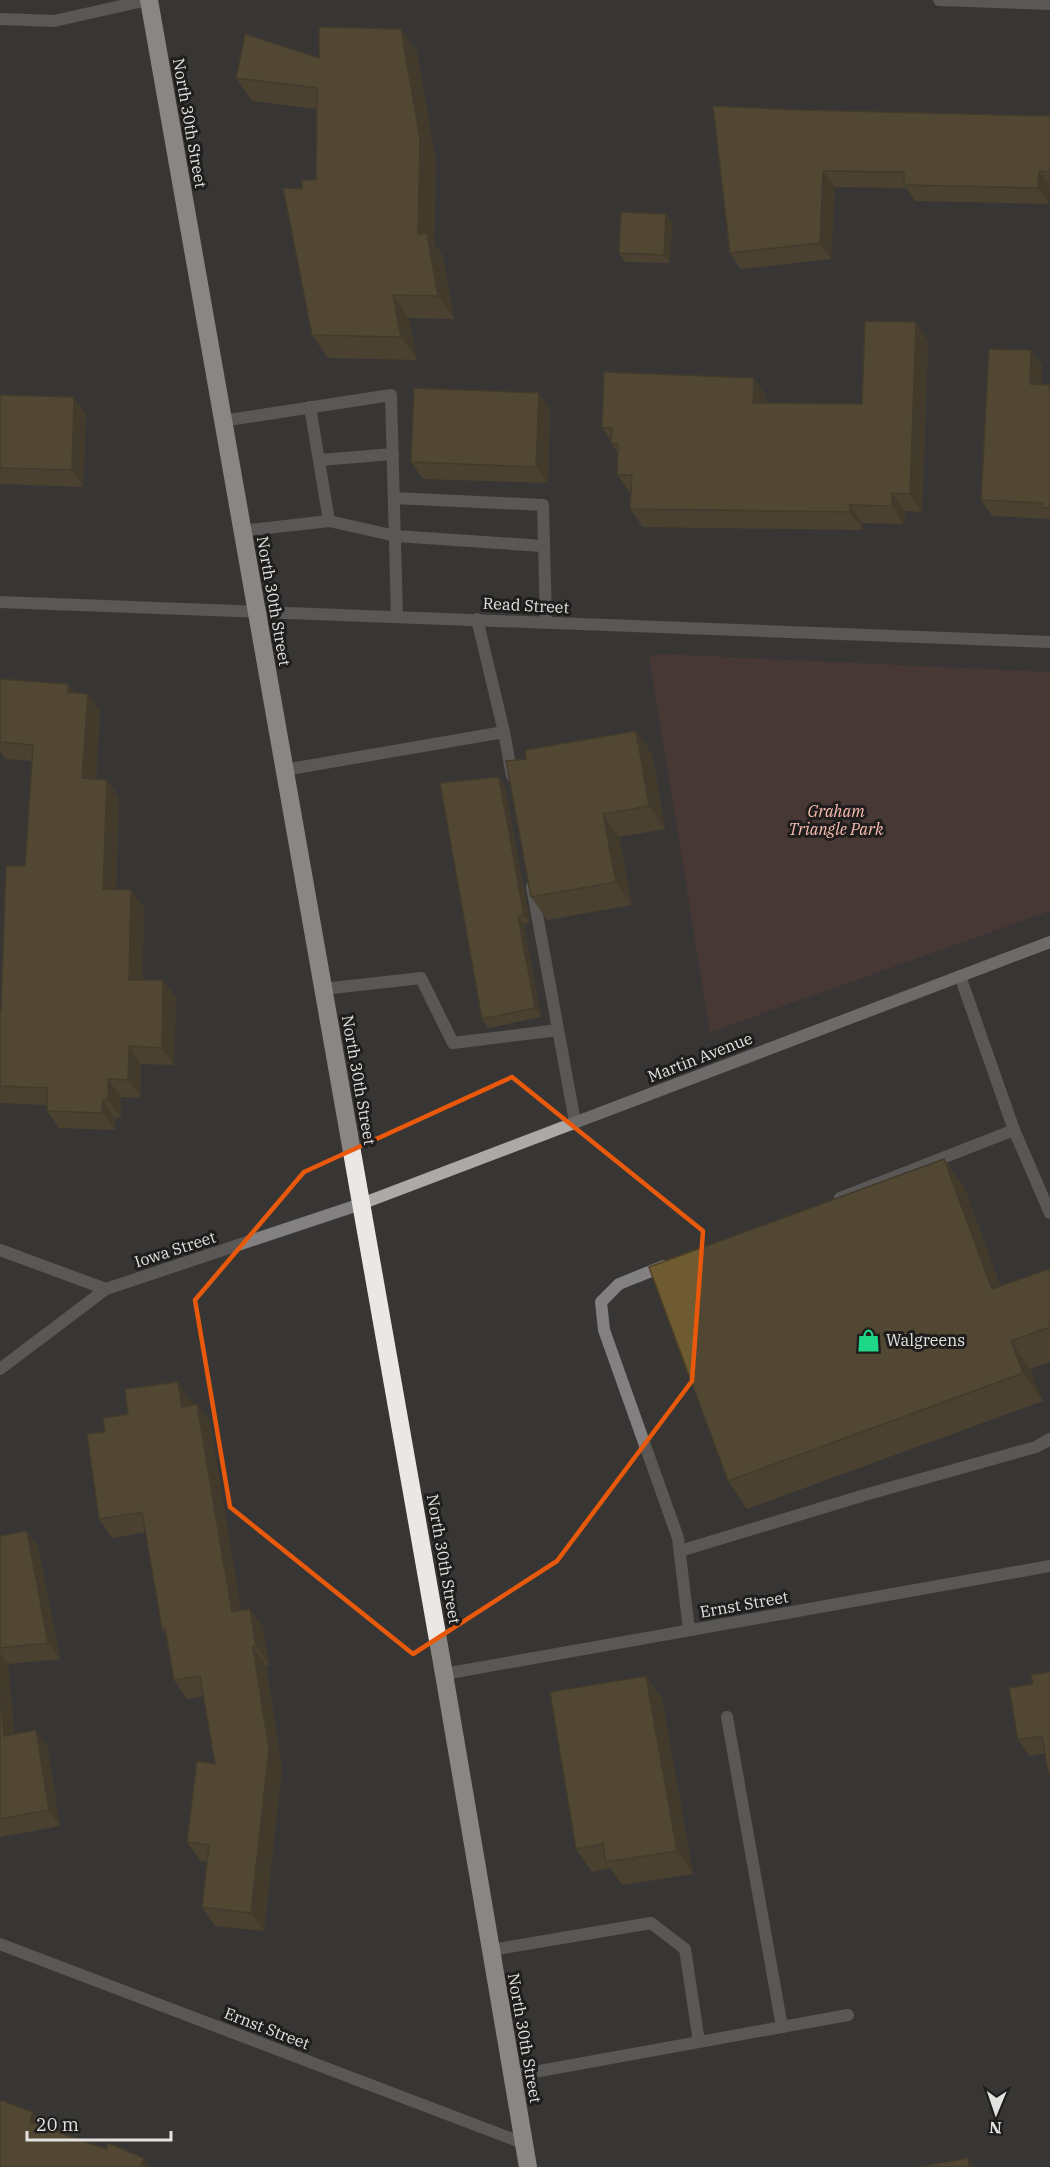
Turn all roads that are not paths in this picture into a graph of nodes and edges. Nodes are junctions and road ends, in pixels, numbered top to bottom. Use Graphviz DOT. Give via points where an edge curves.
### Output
graph roads {
  1 [pos="149,0"];
  2 [pos="939,0"];
  3 [pos="1050,4"];
  4 [pos="0,19"];
  5 [pos="310,407"];
  6 [pos="222,421"];
  7 [pos="393,454"];
  8 [pos="320,460"];
  9 [pos="394,498"];
  10 [pos="330,521"];
  11 [pos="242,531"];
  12 [pos="396,536"];
  13 [pos="543,546"];
  14 [pos="0,602"];
  15 [pos="256,611"];
  16 [pos="397,616"];
  17 [pos="477,619"];
  18 [pos="546,622"];
  19 [pos="1050,642"];
  20 [pos="504,732"];
  21 [pos="284,771"];
  22 [pos="514,790"];
  23 [pos="529,870"];
  24 [pos="1050,942"];
  25 [pos="960,976"];
  26 [pos="323,989"];
  27 [pos="558,1030"];
  28 [pos="575,1122"];
  29 [pos="1014,1130"];
  30 [pos="827,1203"];
  31 [pos="361,1204"];
  32 [pos="1050,1213"];
  33 [pos="0,1250"];
  34 [pos="674,1263"];
  35 [pos="106,1289"];
  36 [pos="0,1369"];
  37 [pos="1050,1439"];
  38 [pos="680,1551"];
  39 [pos="1050,1566"];
  40 [pos="689,1630"];
  41 [pos="444,1674"];
  42 [pos="727,1717"];
  43 [pos="0,1944"];
  44 [pos="491,1950"];
  45 [pos="848,2015"];
  46 [pos="783,2026"];
  47 [pos="699,2042"];
  48 [pos="512,2076"];
  49 [pos="523,2143"];
  50 [pos="528,2167"];
  1 -- 4 [label="street" via="54,21"];
  1 -- 6 [label="highway, North 30th Street"];
  2 -- 3 [label="street"];
  5 -- 6 [label="street"];
  5 -- 7 [label="street" via="391,395"];
  5 -- 8 [label="street"];
  6 -- 11 [label="highway, North 30th Street"];
  7 -- 8 [label="street"];
  7 -- 9 [label="street"];
  8 -- 10 [label="street"];
  9 -- 12 [label="street"];
  9 -- 13 [label="street" via="543,505"];
  10 -- 11 [label="street"];
  10 -- 12 [label="street"];
  11 -- 15 [label="highway, North 30th Street"];
  12 -- 13 [label="street"];
  12 -- 16 [label="street"];
  13 -- 18 [label="street"];
  14 -- 15 [label="street, Read Street"];
  15 -- 16 [label="street, Read Street"];
  15 -- 21 [label="highway, North 30th Street"];
  16 -- 17 [label="street, Read Street"];
  17 -- 18 [label="street, Read Street"];
  17 -- 20 [label="street"];
  18 -- 19 [label="street, Read Street"];
  20 -- 21 [label="street"];
  20 -- 22 [label="street"];
  21 -- 26 [label="highway, North 30th Street"];
  23 -- 27 [label="street"];
  24 -- 25 [label="main road, Martin Avenue"];
  25 -- 28 [label="main road, Martin Avenue"];
  25 -- 29 [label="street"];
  26 -- 27 [label="street" via="421,978 453,1043"];
  26 -- 31 [label="highway, North 30th Street"];
  27 -- 28 [label="street"];
  28 -- 31 [label="main road, Martin Avenue"];
  29 -- 30 [label="street"];
  29 -- 32 [label="street"];
  31 -- 35 [label="street, Iowa Street"];
  31 -- 41 [label="highway, North 30th Street"];
  33 -- 35 [label="street"];
  34 -- 38 [label="street" via="618,1284 601,1302 604,1330"];
  35 -- 36 [label="street"];
  37 -- 38 [label="street" via="1036,1447"];
  38 -- 40 [label="street"];
  39 -- 40 [label="street, Ernst Street"];
  40 -- 41 [label="street, Ernst Street"];
  41 -- 44 [label="highway, North 30th Street"];
  42 -- 46 [label="street"];
  43 -- 49 [label="street, Ernst Street"];
  44 -- 47 [label="street" via="651,1923 685,1949"];
  44 -- 48 [label="highway, North 30th Street"];
  45 -- 46 [label="street"];
  46 -- 47 [label="street"];
  47 -- 48 [label="street"];
  48 -- 49 [label="highway, North 30th Street"];
  49 -- 50 [label="highway, North 30th Street"];
}
